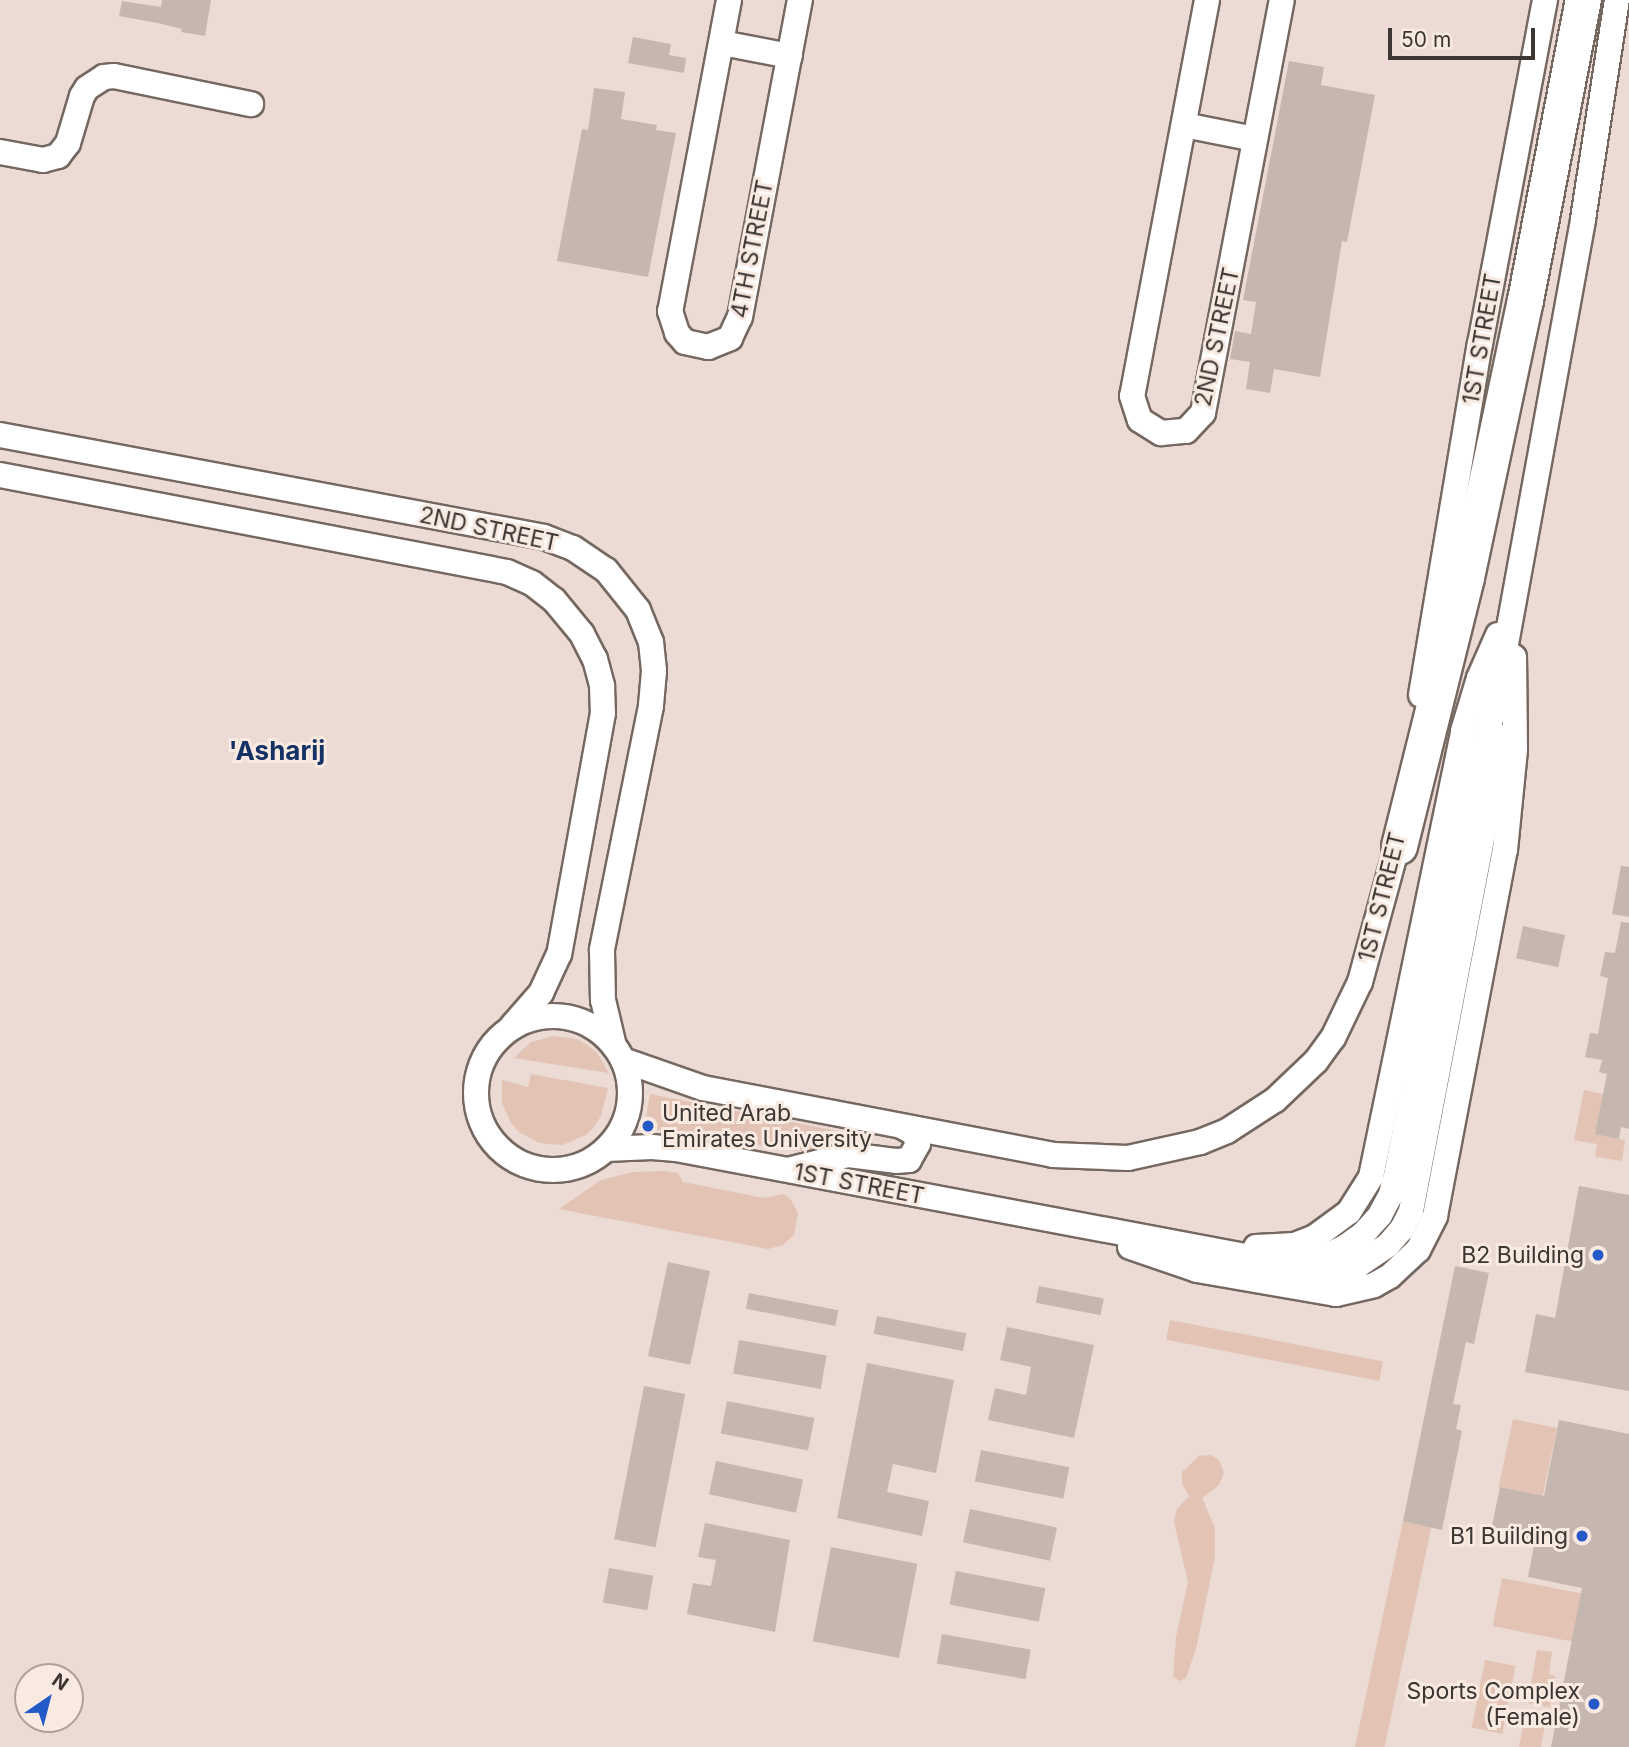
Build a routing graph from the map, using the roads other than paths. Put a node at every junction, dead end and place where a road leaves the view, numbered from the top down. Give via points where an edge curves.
1 (729, 0) edge
2 (800, 0) edge
3 (1208, 0) edge
4 (1282, 0) edge
5 (1545, 0) edge
6 (1583, 0) edge
7 (1617, 0) edge
8 (722, 43) junction
9 (790, 56) junction
10 (251, 104) dead end
11 (1184, 125) junction
12 (1255, 139) junction
13 (0, 152) edge
14 (0, 435) edge
15 (0, 475) edge
16 (1511, 611) junction
17 (1496, 699) junction
18 (1399, 846) junction
19 (512, 1026) junction
20 (619, 1053) junction
21 (903, 1127) junction
22 (606, 1149) junction
23 (788, 1170) junction
24 (1071, 1224) junction
25 (1120, 1243) junction

1 - 8 street, 4TH STREET
2 - 9 street, 4TH STREET
3 - 11 street, 2ND STREET
4 - 12 street, 2ND STREET
5 - 18 street, 1ST STREET via 1480,344
6 - 18 highway via 1466,577
7 - 16 street, 1ST STREET via 1583,219
8 - 9 street
8 - 9 street, 4TH STREET via 670,311 677,333 696,346 720,344 736,328
10 - 13 street via 104,77 82,96 68,143 58,156 43,160
11 - 12 street
11 - 12 street, 2ND STREET via 1132,396 1140,420 1161,433 1186,431 1203,413
14 - 20 street, 2ND STREET via 544,537 573,548 606,570 638,610 651,642 654,670 651,706 602,950 603,1000
15 - 19 street, 2ND STREET via 507,572 554,600 582,634 595,659 603,713 559,954 541,993
16 - 17 street, 1ST STREET
16 - 24 street via 1479,678 1463,730 1376,1157 1362,1195 1349,1212 1315,1237 1273,1248
16 - 25 street via 1515,749 1507,836 1435,1216 1423,1242 1390,1276 1336,1294 1197,1270
17 - 24 street, 1ST STREET via 1468,806 1397,1171 1380,1215 1345,1247 1304,1262 1282,1263
17 - 25 street, 1ST STREET via 1496,760 1488,809 1416,1190 1402,1230 1357,1266 1311,1278
18 - 21 street, 1ST STREET via 1360,982 1333,1038 1289,1088 1235,1126 1164,1152 1091,1159
19 - 20 street via 543,1016 567,1017 590,1025
19 - 22 street via 488,1050 475,1086 478,1114 491,1139 524,1164 551,1170 578,1166
20 - 21 street, 1ST STREET via 703,1088
20 - 22 street via 630,1086 627,1114
21 - 23 street via 914,1133 918,1144 909,1160 835,1156
22 - 23 street, 1ST STREET via 676,1149
23 - 24 street, 1ST STREET
24 - 25 street, 1ST STREET

